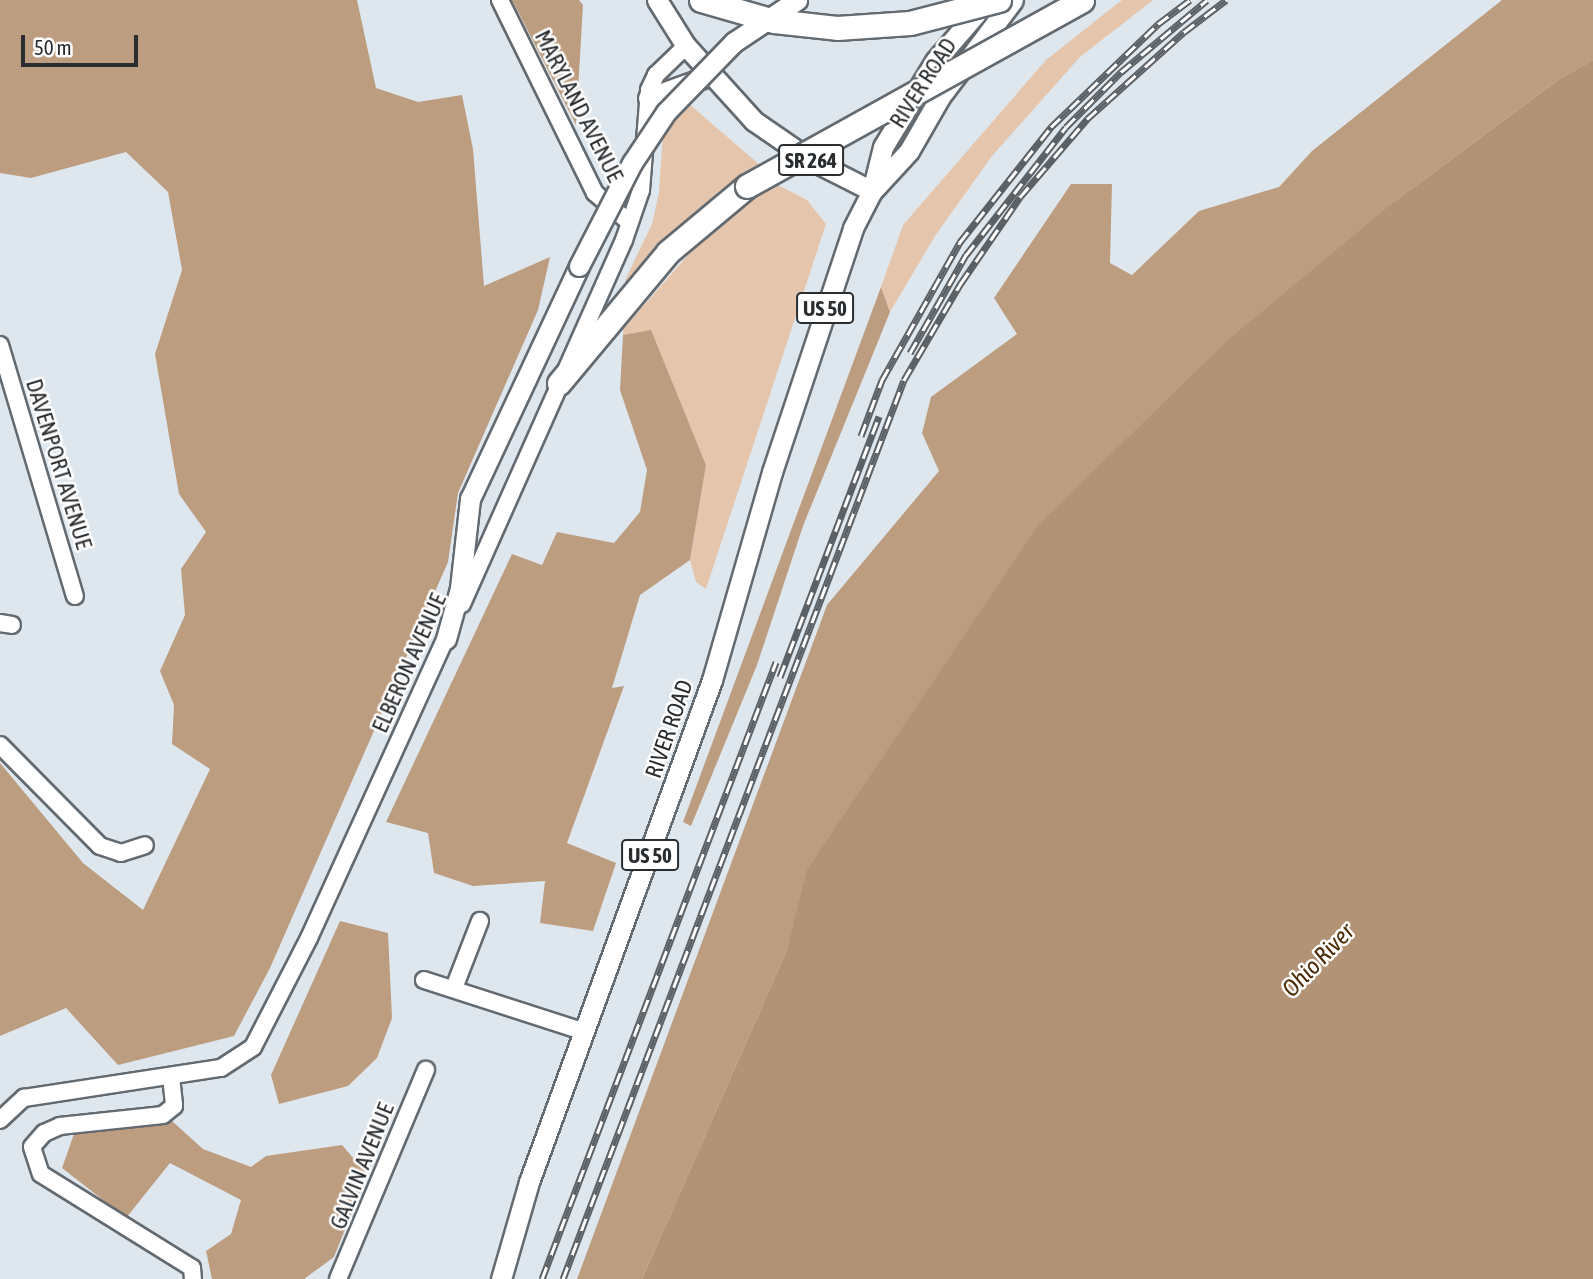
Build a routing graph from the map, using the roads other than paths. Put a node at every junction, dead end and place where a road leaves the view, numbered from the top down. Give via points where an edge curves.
1 (500, 0) edge
2 (657, 0) edge
3 (701, 0) edge
4 (797, 0) edge
5 (987, 0) edge
6 (999, 0) edge
7 (1013, 0) edge
8 (1082, 0) edge
9 (686, 46) junction
10 (711, 76) junction
11 (648, 98) junction
12 (872, 191) junction
13 (629, 222) junction
14 (0, 345) edge
15 (559, 383) junction
16 (75, 596) dead end
17 (446, 639) junction
18 (0, 745) edge
19 (145, 845) dead end
20 (480, 921) dead end
21 (424, 980) dead end
22 (454, 988) junction
23 (585, 1032) junction
24 (426, 1070) dead end
25 (171, 1076) junction
26 (2, 1112) edge
27 (192, 1274) edge
28 (338, 1279) edge
29 (502, 1279) edge

1 - 13 street, MARYLAND AVENUE via 595,193
2 - 9 main road, SR 264
3 - 6 highway, bridge via 774,21 837,28 910,23
4 - 17 main road, bridge via 734,41 666,113 632,163 470,499 460,588
5 - 12 main road, RIVER ROAD / US 50 via 935,61 904,109 883,147
7 - 12 main road, RIVER ROAD / US 50 via 940,97 909,150
8 - 15 highway, bridge via 747,186 668,252
9 - 10 main road, SR 264
9 - 11 street, ELBERON AVENUE via 656,75
10 - 11 main road
10 - 12 main road, SR 264 via 771,134
11 - 13 street, ELBERON AVENUE via 643,173
12 - 23 main road, RIVER ROAD / US 50 via 853,228 825,307 692,739
13 - 15 street, ELBERON AVENUE
14 - 16 street, DAVENPORT AVENUE
15 - 17 street, ELBERON AVENUE
17 - 25 street, ELBERON AVENUE via 262,1034 235,1062
18 - 19 street via 100,846 121,853
20 - 22 street
21 - 22 street
22 - 23 street
23 - 29 main road, RIVER ROAD / US 50 via 530,1182
24 - 28 street, GALVIN AVENUE
25 - 26 street, ELBERON AVENUE via 24,1098
25 - 27 street via 174,1107 163,1115 60,1126 44,1133 32,1147 41,1174

